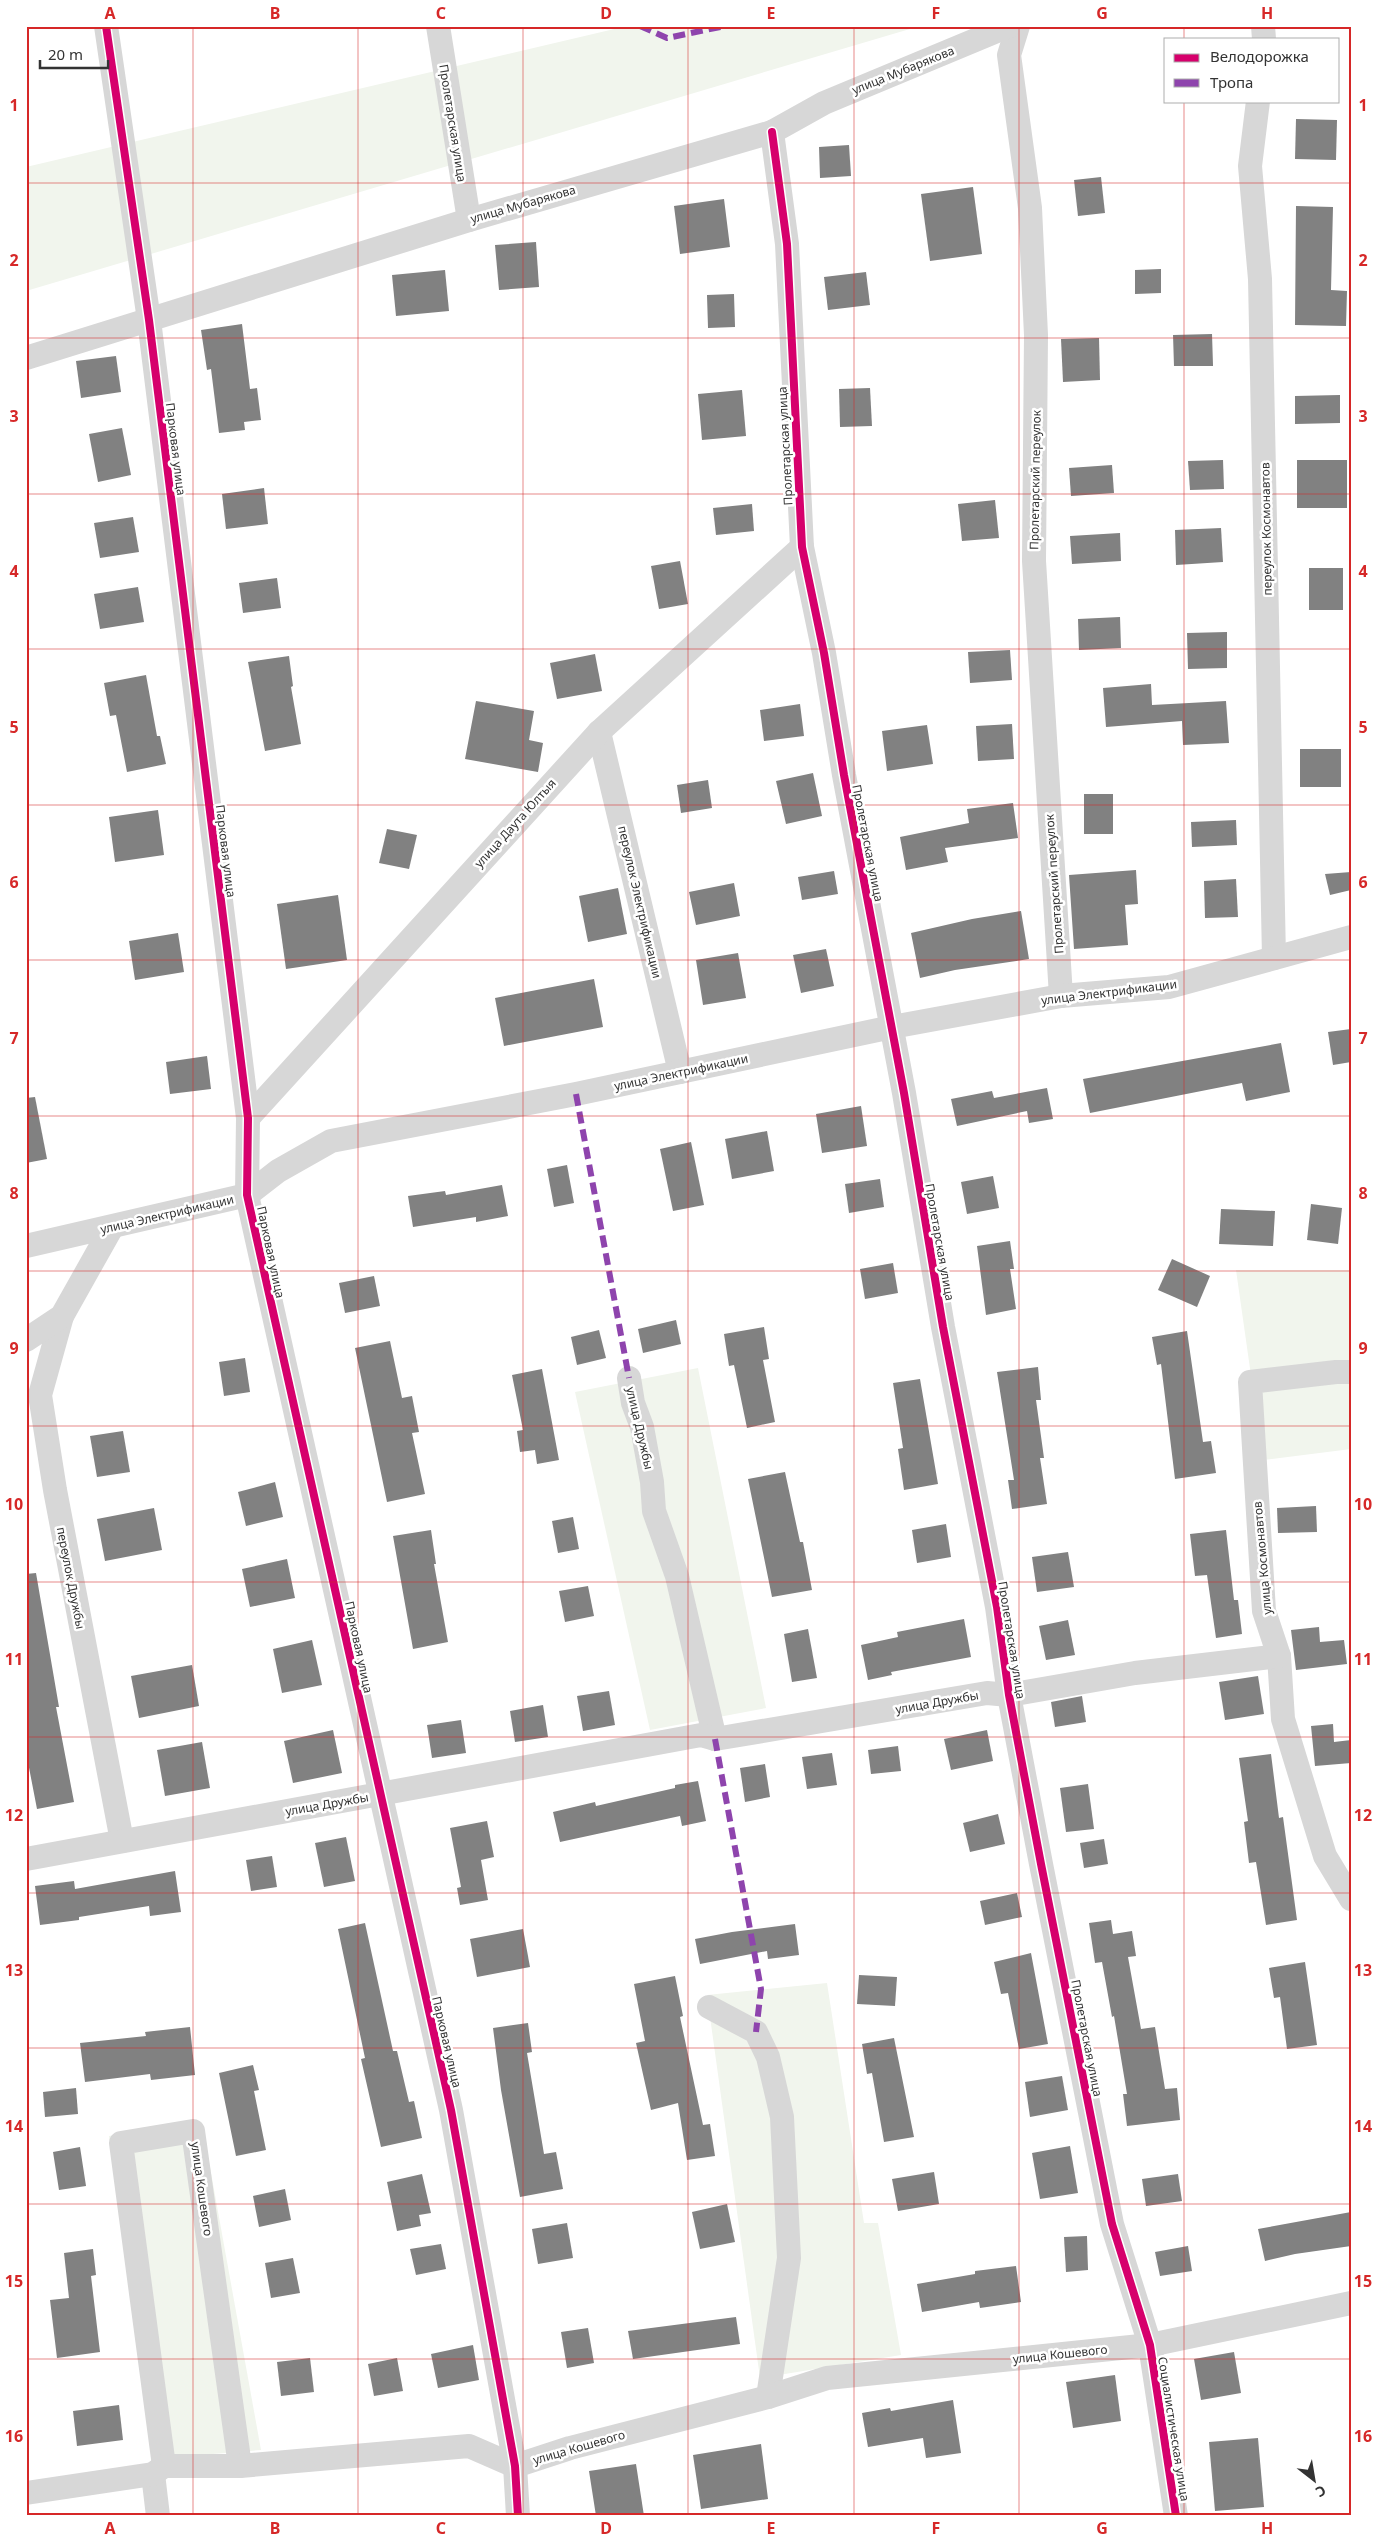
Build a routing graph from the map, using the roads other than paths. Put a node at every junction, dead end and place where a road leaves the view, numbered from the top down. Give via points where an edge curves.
1 (106, 26) edge
2 (438, 26) edge
3 (1009, 26) edge
4 (1018, 26) edge
5 (1258, 102) edge
6 (772, 132) junction
7 (469, 220) junction
8 (149, 320) junction
9 (26, 358) edge
10 (802, 547) junction
11 (599, 732) junction
12 (1351, 937) edge
13 (1274, 958) junction
14 (1061, 996) junction
15 (892, 1028) junction
16 (680, 1072) junction
17 (248, 1118) junction
18 (247, 1195) junction
19 (112, 1227) junction
20 (26, 1246) edge
21 (62, 1316) junction
22 (26, 1340) edge
23 (1351, 1372) edge
24 (629, 1378) dead end
25 (1279, 1656) junction
26 (1009, 1695) junction
27 (715, 1739) junction
28 (380, 1795) junction
29 (122, 1840) junction
30 (26, 1858) edge
31 (1351, 1899) edge
32 (709, 2007) dead end
33 (1351, 2303) edge
34 (1150, 2345) junction
35 (768, 2397) junction
36 (240, 2466) junction
37 (515, 2466) junction
38 (158, 2470) junction
39 (26, 2493) edge
40 (158, 2516) edge
41 (518, 2516) edge
42 (1176, 2516) edge

1 - 8 street, Парковая улица
2 - 7 street, Пролетарская улица
3 - 6 street, улица Мубарякова via 824,102
4 - 14 street, Пролетарский переулок via 1009,55 1030,208 1036,427 1034,561
5 - 13 street, переулок Космонавтов via 1250,166 1260,279
6 - 7 street, улица Мубарякова
6 - 10 street, Пролетарская улица via 787,244
7 - 8 street, улица Мубарякова
8 - 9 street, улица Мубарякова
8 - 17 street, Парковая улица
10 - 11 street, улица Даута Юлтыя
10 - 15 street, Пролетарская улица
11 - 16 street, переулок Электрификации
11 - 17 street, улица Даута Юлтыя
12 - 13 street, улица Электрификации
13 - 14 street, улица Электрификации via 1170,987
14 - 15 street, улица Электрификации
15 - 16 street, улица Электрификации
15 - 26 street, Пролетарская улица via 943,1327 997,1607
16 - 18 street, улица Электрификации via 331,1141 278,1170
17 - 18 street, Парковая улица
18 - 19 street, улица Электрификации
18 - 28 street, Парковая улица
19 - 20 street, улица Электрификации
19 - 21 street
21 - 22 street
21 - 29 street, переулок Дружбы via 40,1395 54,1490
23 - 25 street, улица Космонавтов via 1250,1382 1264,1611
24 - 27 street, улица Дружбы via 642,1428 654,1511 677,1576
25 - 26 street, улица Дружбы via 1135,1673
25 - 31 street, улица Космонавтов via 1283,1719 1326,1856
26 - 27 street, улица Дружбы via 987,1693
26 - 34 street, Пролетарская улица via 1112,2224
27 - 28 street, улица Дружбы via 701,1735
28 - 29 street, улица Дружбы
28 - 37 street, Парковая улица via 451,2110
29 - 30 street, улица Дружбы
32 - 35 street via 756,2032 768,2057 782,2118 789,2258
33 - 34 street, улица Кошевого
34 - 35 street, улица Кошевого via 827,2378
34 - 42 street, Социалистическая улица
35 - 37 street, улица Кошевого via 570,2448
36 - 37 street via 469,2446
36 - 38 street via 228,2464
36 - 38 street, улица Кошевого via 193,2131 120,2143
37 - 41 street, Парковая улица
38 - 39 street
38 - 40 street

